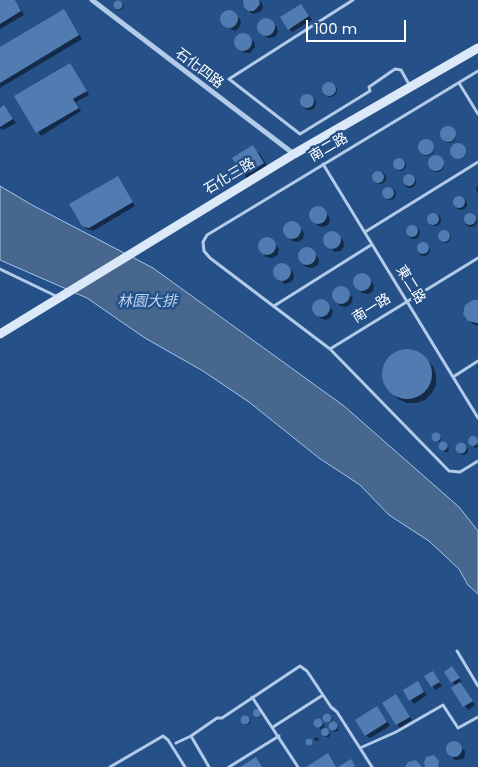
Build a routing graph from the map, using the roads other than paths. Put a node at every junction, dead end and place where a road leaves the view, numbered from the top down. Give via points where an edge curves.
1 (92, 0) edge
2 (353, 0) edge
3 (478, 48) edge
4 (478, 71) edge
5 (459, 83) junction
6 (410, 87) junction
7 (478, 114) edge
8 (294, 154) junction
9 (478, 162) edge
10 (324, 164) junction
11 (365, 232) junction
12 (372, 245) junction
13 (478, 258) edge
14 (0, 269) edge
15 (56, 299) junction
16 (407, 301) junction
17 (274, 306) junction
18 (0, 334) edge
19 (330, 349) junction
20 (478, 361) edge
21 (453, 377) junction
22 (478, 418) edge
23 (478, 461) edge
24 (457, 651) dead end
25 (478, 686) edge
26 (323, 695) junction
27 (252, 697) junction
28 (478, 717) edge
29 (273, 727) junction
30 (191, 736) junction
31 (279, 736) junction
32 (176, 743) dead end
33 (360, 748) junction
34 (110, 767) edge
35 (184, 767) edge
36 (209, 767) edge
37 (229, 767) edge
38 (298, 767) edge
39 (372, 767) edge

1 - 8 street, 石化四路
2 - 6 lane via 229,79 300,134 370,91 369,87 396,69 401,70
3 - 6 street, 石化三路
4 - 5 lane, 南二路
5 - 7 lane
5 - 10 lane, 南二路
6 - 8 street, 石化三路
8 - 15 street, 石化三路
9 - 11 lane
10 - 11 lane, 東二路
10 - 17 lane, 南二路 via 207,235 203,242 204,251 210,258
11 - 12 lane, 東二路
12 - 16 lane, 東二路
12 - 17 lane
13 - 16 lane, 南一路
14 - 15 lane
15 - 18 street, 石化三路
16 - 19 lane, 南一路
16 - 21 lane, 東二路
17 - 19 lane
19 - 23 lane via 449,471 460,472
20 - 21 lane
21 - 22 lane, 東二路
24 - 25 lane
26 - 27 lane via 300,666
26 - 29 lane
26 - 33 lane
27 - 29 lane
27 - 30 lane
28 - 33 lane via 458,728 443,705
29 - 31 lane
30 - 32 lane
30 - 36 lane
31 - 37 lane
31 - 38 lane
33 - 39 lane
34 - 35 lane via 164,736

